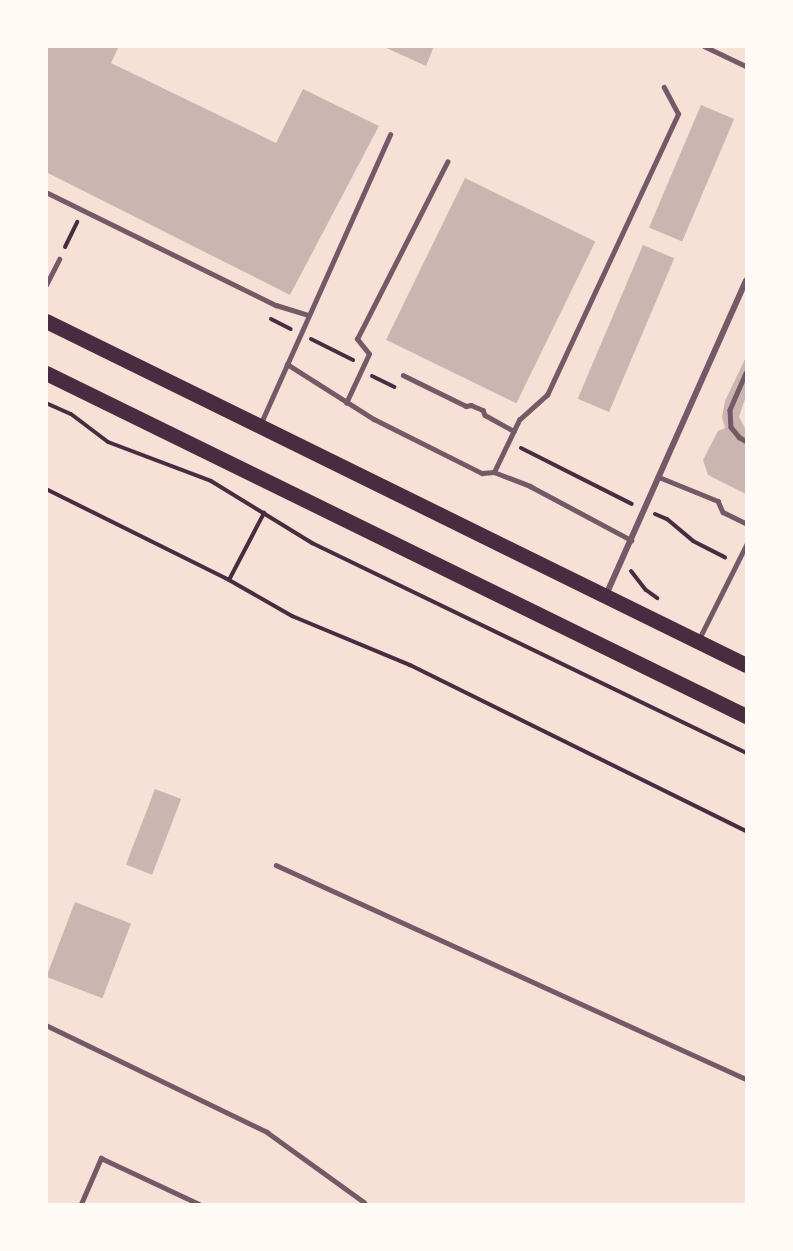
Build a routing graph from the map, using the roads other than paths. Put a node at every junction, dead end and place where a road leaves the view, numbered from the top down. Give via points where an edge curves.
1 (705, 46) edge
2 (747, 66) edge
3 (664, 88) dead end
4 (390, 135) dead end
5 (447, 162) dead end
6 (46, 192) edge
7 (59, 259) road end
8 (747, 281) edge
9 (46, 285) edge
10 (308, 315) junction
11 (46, 321) edge
12 (287, 364) junction
13 (46, 373) edge
14 (747, 373) edge
15 (403, 375) dead end
16 (346, 403) junction
17 (260, 426) junction
18 (514, 431) junction
19 (747, 441) edge
20 (494, 472) junction
21 (659, 477) junction
22 (747, 523) edge
23 (631, 540) junction
24 (747, 545) edge
25 (605, 597) junction
26 (698, 642) junction
27 (747, 665) edge
28 (747, 716) edge
29 (276, 865) dead end
30 (46, 1025) edge
31 (747, 1079) edge
32 (364, 1202) dead end
33 (81, 1204) edge
34 (199, 1204) edge

1 - 2 lane
3 - 18 lane via 678,114 547,395 519,420
4 - 10 lane
5 - 16 lane via 357,339 369,354
6 - 10 lane via 276,305
7 - 9 lane
8 - 21 street
10 - 12 lane
11 - 17 main road
12 - 16 lane
12 - 17 lane
13 - 28 main road
14 - 19 lane via 730,410 731,427
15 - 18 lane via 466,406 483,410 484,416
16 - 20 lane via 482,473
17 - 25 main road
18 - 20 lane
20 - 23 lane via 530,486
21 - 22 lane via 718,501 723,512
21 - 23 street
23 - 25 street
24 - 26 lane
25 - 26 main road
26 - 27 main road
29 - 31 lane
30 - 32 lane via 267,1132
33 - 34 lane via 101,1158

